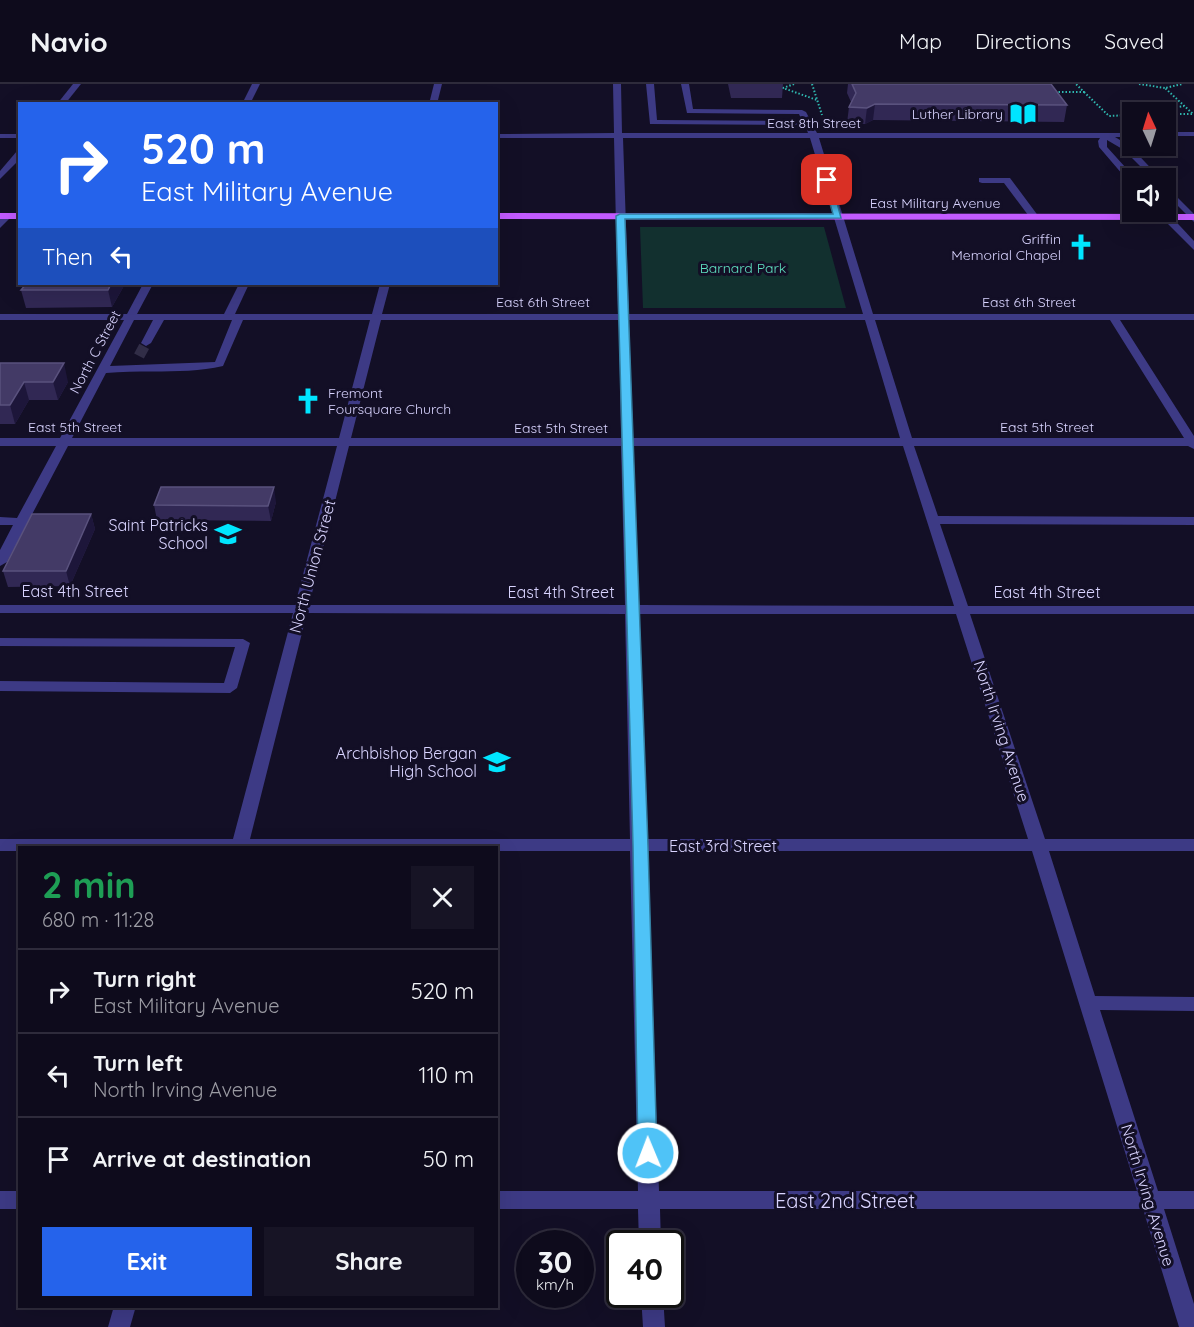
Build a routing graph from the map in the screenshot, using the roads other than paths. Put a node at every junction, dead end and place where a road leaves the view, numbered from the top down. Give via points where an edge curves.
1 (77, 84) edge
2 (256, 84) edge
3 (438, 84) edge
4 (617, 84) edge
5 (650, 84) edge
6 (685, 84) edge
7 (63, 102) edge
8 (247, 102) edge
9 (434, 102) edge
10 (807, 123) junction
11 (1176, 134) edge
12 (1194, 134) edge
13 (1122, 135) edge
14 (0, 136) edge
15 (18, 136) edge
16 (498, 136) edge
17 (619, 136) junction
18 (814, 136) junction
19 (1107, 136) junction
20 (18, 155) edge
21 (1146, 168) edge
22 (1122, 169) edge
23 (0, 177) edge
24 (982, 180) dead end
25 (1176, 199) edge
26 (1122, 215) edge
27 (1176, 215) edge
28 (4, 216) edge
29 (498, 216) edge
30 (620, 216) junction
31 (838, 216) junction
32 (1034, 217) junction
33 (1193, 217) edge
34 (1171, 222) edge
35 (0, 225) edge
36 (1194, 247) edge
37 (147, 285) edge
38 (244, 285) edge
39 (386, 285) edge
40 (0, 317) edge
41 (130, 317) junction
42 (160, 317) junction
43 (234, 317) junction
44 (377, 317) junction
45 (623, 317) junction
46 (1113, 317) junction
47 (1194, 317) edge
48 (871, 318) junction
49 (146, 343) tunnel mouth
50 (139, 356) tunnel mouth
51 (134, 367) junction
52 (102, 370) junction
53 (0, 441) edge
54 (65, 441) junction
55 (907, 441) junction
56 (344, 442) junction
57 (626, 443) junction
58 (1193, 443) edge
59 (934, 520) junction
60 (1194, 521) edge
61 (0, 522) edge
62 (22, 522) junction
63 (0, 562) edge
64 (0, 609) edge
65 (301, 609) junction
66 (633, 610) junction
67 (963, 610) junction
68 (1194, 610) edge
69 (0, 642) edge
70 (0, 686) edge
71 (0, 845) edge
72 (1194, 845) edge
73 (239, 846) edge
74 (641, 846) junction
75 (1039, 846) junction
76 (1088, 1004) junction
77 (1194, 1004) edge
78 (0, 1200) edge
79 (18, 1200) edge
80 (498, 1200) edge
81 (649, 1200) junction
82 (1150, 1200) junction
83 (1194, 1200) edge
84 (650, 1230) edge
85 (124, 1308) edge
86 (653, 1308) edge
87 (119, 1327) edge
88 (654, 1327) edge
89 (1190, 1327) edge

1 - 7 street
2 - 8 street
3 - 9 street
4 - 17 street
5 - 10 street via 653,122
6 - 10 street via 690,111 802,112
10 - 18 street, North Irving Avenue
11 - 12 street
13 - 19 street, East 8th Street
14 - 15 street
16 - 17 street, East 8th Street
17 - 18 street, East 8th Street
17 - 30 street
18 - 19 street, East 8th Street
18 - 31 street, North Irving Avenue
19 - 21 street via 1127,148
19 - 22 street via 1102,142 1104,149
20 - 23 street
24 - 32 street via 1006,180
25 - 33 street
26 - 32 main road, East Military Avenue
27 - 33 main road, East Military Avenue
28 - 35 street
29 - 30 main road, East Military Avenue
30 - 31 main road, East Military Avenue
30 - 45 street
31 - 32 main road, East Military Avenue
31 - 48 street, North Irving Avenue
34 - 36 street
37 - 41 street, North C Street
38 - 43 street
39 - 44 street, North Union Street
40 - 41 street, East 6th Street
41 - 42 street, East 6th Street
41 - 52 street, North C Street
42 - 43 street, East 6th Street
42 - 49 street
43 - 44 street, East 6th Street
43 - 51 street via 219,364
44 - 45 street, East 6th Street
44 - 56 street, North Union Street
45 - 48 street, East 6th Street
45 - 57 street
46 - 47 street, East 6th Street
46 - 48 street, East 6th Street
46 - 58 street
48 - 55 street, North Irving Avenue
50 - 51 street
51 - 52 street
52 - 54 street, North C Street
53 - 54 street, East 5th Street
54 - 56 street, East 5th Street
54 - 62 street, North C Street
55 - 57 street, East 5th Street
55 - 58 street, East 5th Street
55 - 59 street, North Irving Avenue
56 - 57 street, East 5th Street
56 - 65 street, North Union Street
57 - 66 street
59 - 60 street
59 - 67 street, North Irving Avenue
61 - 62 street
62 - 63 street, North C Street
64 - 65 street, East 4th Street
65 - 66 street, East 4th Street
65 - 73 street, North Union Street
66 - 67 street, East 4th Street
66 - 74 street
67 - 68 street, East 4th Street
67 - 75 street, North Irving Avenue
69 - 70 street via 243,643 230,688
71 - 73 street, East 3rd Street
72 - 75 street, East 3rd Street
73 - 74 street, East 3rd Street
74 - 75 street, East 3rd Street
74 - 81 street
75 - 76 street, North Irving Avenue
76 - 77 street
76 - 82 street, North Irving Avenue
78 - 79 street
80 - 81 street, East 2nd Street
81 - 82 street, East 2nd Street
81 - 84 street
82 - 83 street, East 2nd Street
82 - 89 street, North Irving Avenue
85 - 87 street
86 - 88 street

